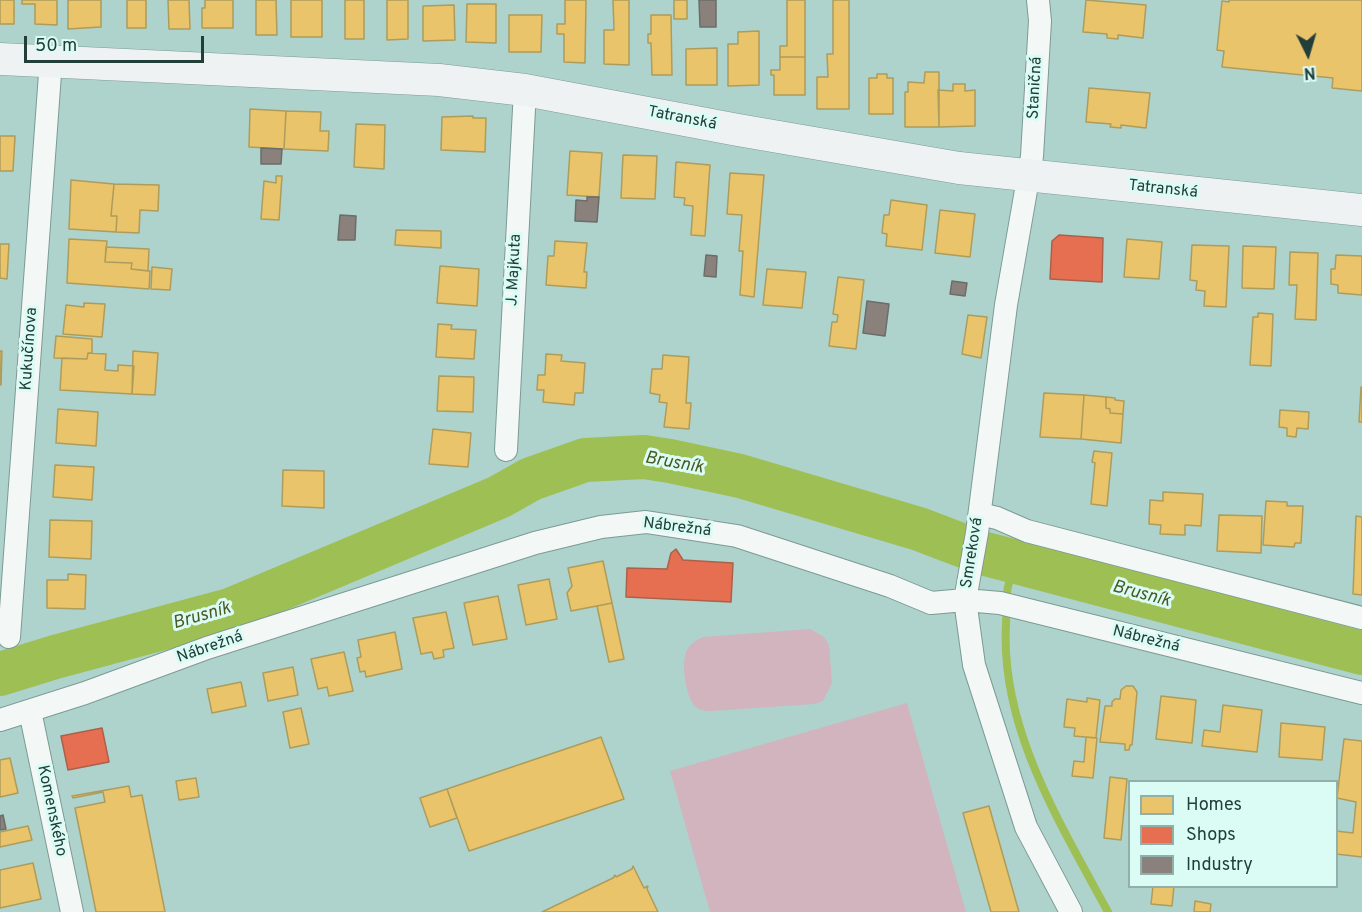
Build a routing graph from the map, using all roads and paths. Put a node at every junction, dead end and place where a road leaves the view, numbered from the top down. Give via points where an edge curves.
1 (1038, 0) edge
2 (0, 59) edge
3 (51, 60) junction
4 (525, 90) junction
5 (1027, 176) junction
6 (1362, 210) edge
7 (506, 450) dead end
8 (978, 524) junction
9 (965, 600) junction
10 (1362, 618) edge
11 (9, 637) dead end
12 (1362, 693) edge
13 (30, 711) junction
14 (0, 720) edge
15 (72, 912) edge
16 (1071, 912) edge

1 - 5 street, Staničná via 1032,156
2 - 3 main road, Tatranská
3 - 4 main road, Tatranská via 439,80
3 - 11 street, Kukučínova
4 - 5 main road, Tatranská via 959,168
4 - 7 street, J. Majkuta
5 - 6 main road, Tatranská
5 - 8 street, Smreková
8 - 9 street, Smreková
8 - 10 street via 997,518 1028,531
9 - 12 street, Nábrežná via 1009,605
9 - 13 street, Nábrežná via 931,603 737,536 646,522 601,527 535,543 207,648
9 - 16 street, Smreková via 974,665 1026,827
13 - 14 street, Nábrežná
13 - 15 street, Komenského

